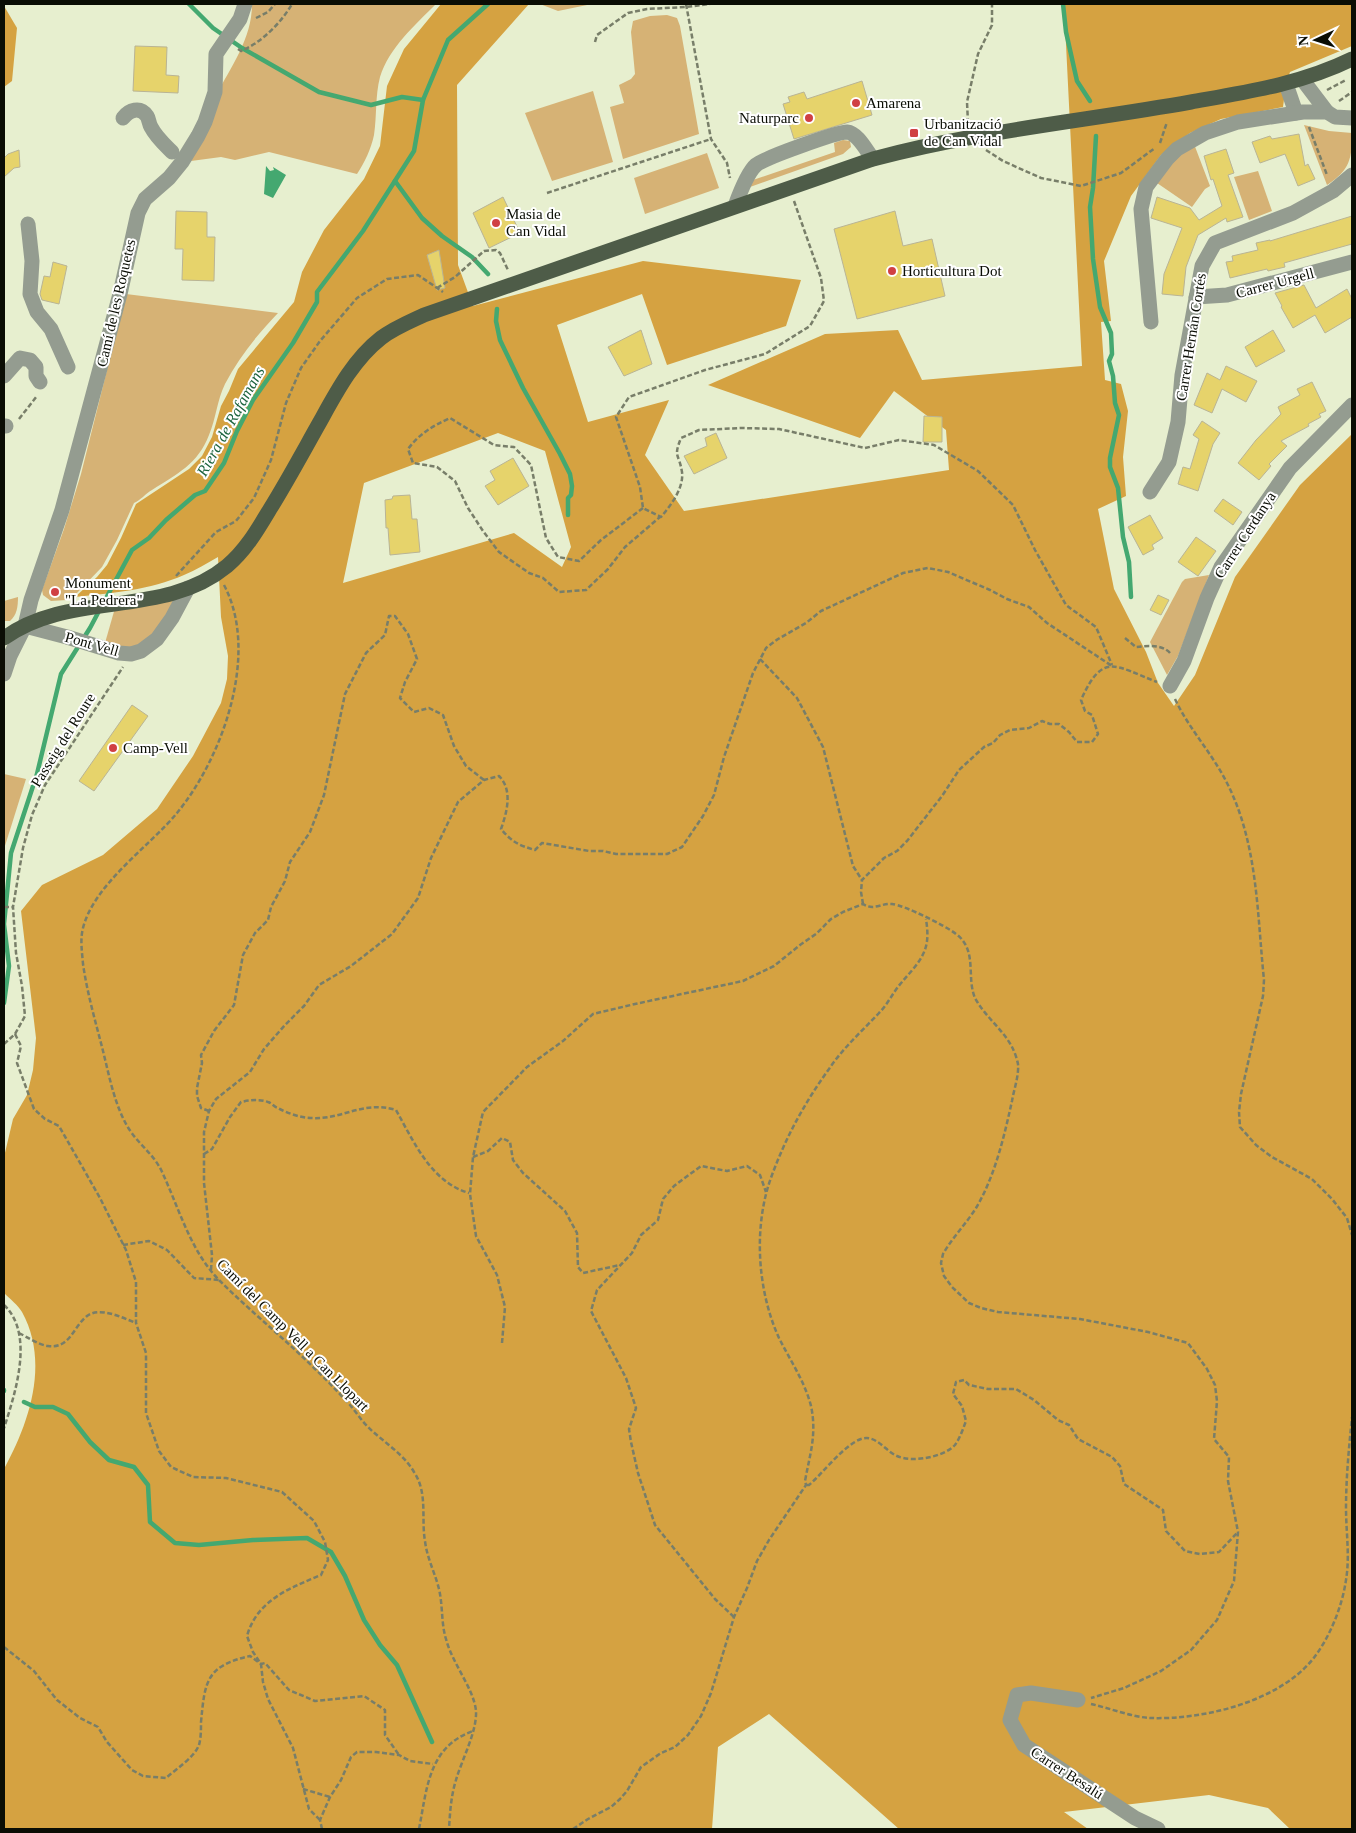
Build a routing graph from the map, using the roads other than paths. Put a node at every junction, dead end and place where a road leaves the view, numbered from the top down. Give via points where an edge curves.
1 (245, 4) edge
2 (1352, 59) edge
3 (1302, 80) junction
4 (1286, 84) junction
5 (1327, 112) junction
6 (1299, 113) junction
7 (123, 118) dead end
8 (1352, 118) edge
9 (172, 152) dead end
10 (873, 159) junction
11 (1352, 175) edge
12 (735, 206) junction
13 (28, 224) dead end
14 (1352, 262) edge
15 (1196, 297) junction
16 (1151, 322) dead end
17 (68, 367) dead end
18 (4, 376) edge
19 (39, 388) road end
20 (1352, 404) edge
21 (1150, 492) dead end
22 (188, 588) junction
23 (25, 626) junction
24 (4, 638) edge
25 (4, 674) edge
26 (1170, 686) road end
27 (1078, 1700) road end
28 (1158, 1829) edge

1 - 23 street, Camí de les Roquetes via 240,19 216,54 215,92 205,122 182,162 146,199 138,213 81,443
2 - 3 main road
3 - 4 main road
3 - 5 street
4 - 6 street
4 - 10 main road via 969,137
5 - 6 street
5 - 8 street via 1335,117
6 - 16 street via 1238,122 1205,133 1176,150 1146,187 1140,209
7 - 9 street via 135,109 141,111
10 - 12 main road
10 - 12 street via 855,136 847,132 826,138 755,166
11 - 15 street, Carrer Hernán Cortés via 1333,191 1293,212 1215,243 1202,266
12 - 22 main road via 417,318 380,339 357,362 331,401 261,524 238,556 218,573
13 - 17 street via 32,260 30,294
14 - 15 street, Carrer Urgell via 1227,295
15 - 21 street, Carrer Hernán Cortés via 1182,375 1178,422 1168,462
18 - 19 street via 20,358 30,360 36,367
20 - 26 street, Carrer Cerdanya via 1290,468 1221,567 1184,661
22 - 23 main road via 168,596 65,612
22 - 23 street, Pont Vell via 157,639 131,654
23 - 24 main road
23 - 25 street, Camí de les Roquetes
27 - 28 street, Carrer Besalú via 1031,1693 1017,1695 1010,1720 1024,1745 1135,1818

